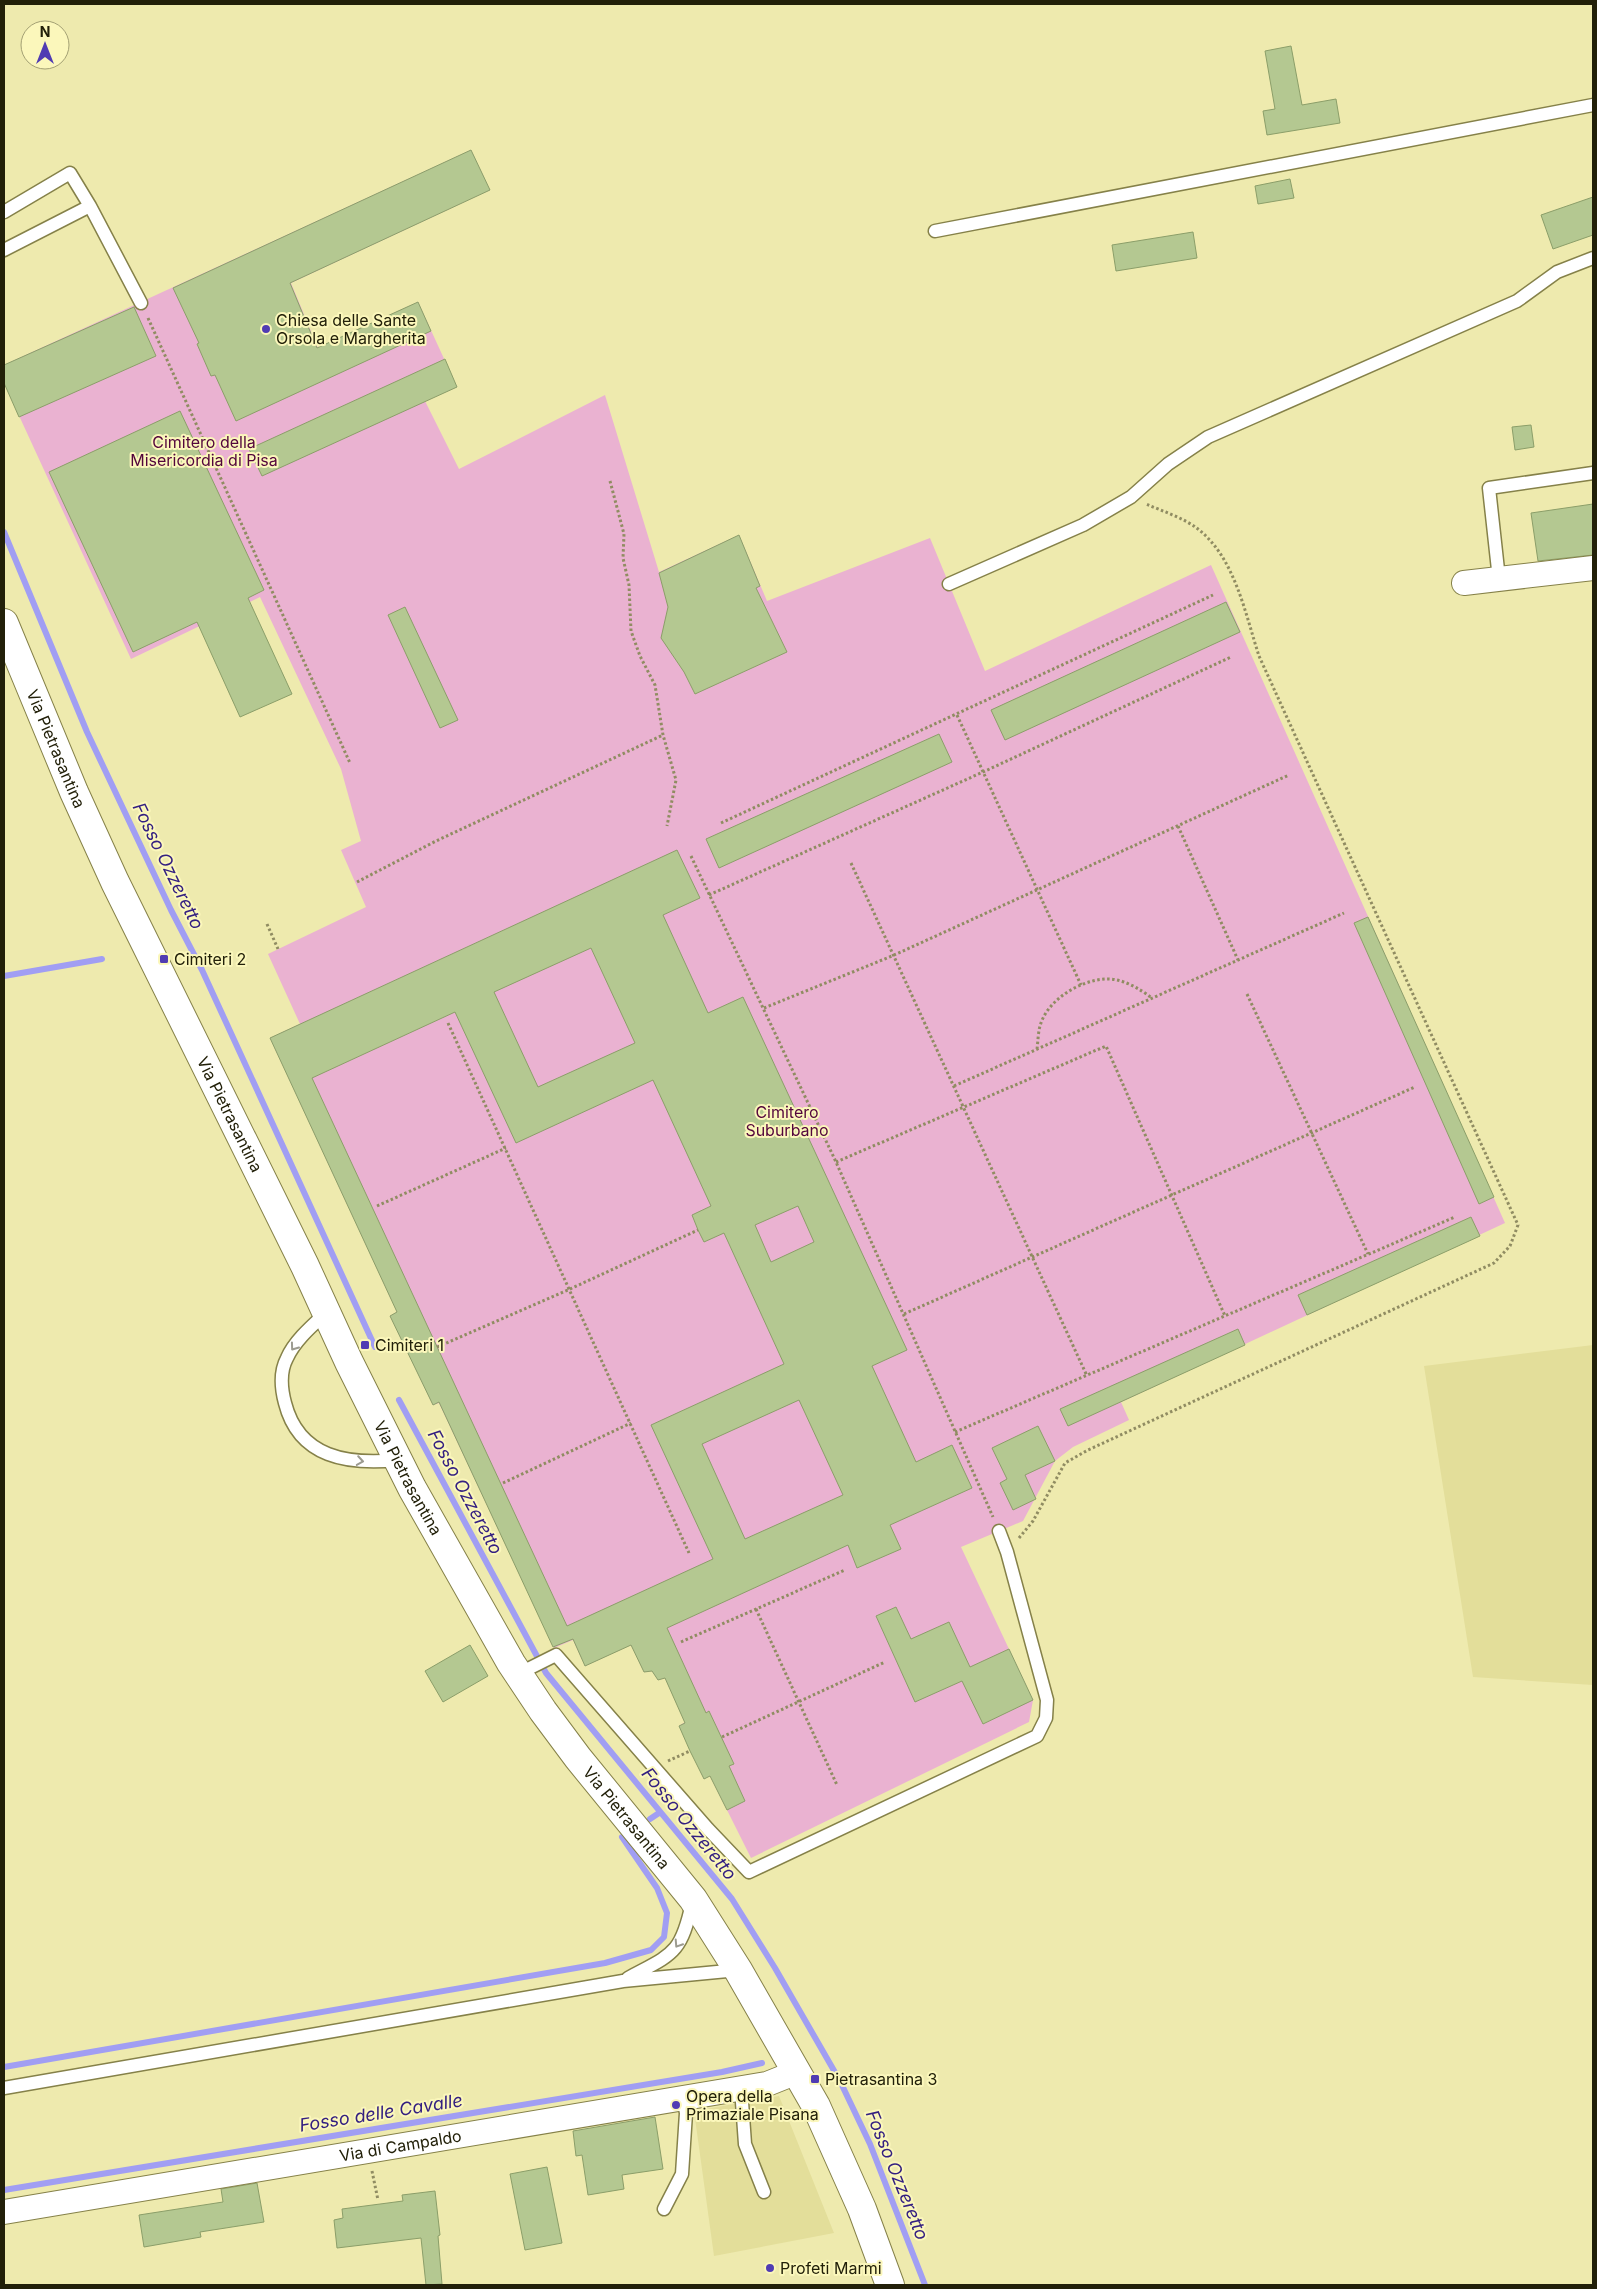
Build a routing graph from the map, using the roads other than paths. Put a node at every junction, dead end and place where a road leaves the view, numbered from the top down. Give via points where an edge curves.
1 (1593, 105) edge
2 (90, 206) junction
3 (4, 212) edge
4 (935, 231) dead end
5 (4, 250) edge
6 (1593, 258) edge
7 (141, 303) road end
8 (1593, 473) edge
9 (1593, 568) edge
10 (1499, 579) junction
11 (1464, 583) dead end
12 (949, 584) dead end
13 (4, 623) edge
14 (327, 1312) junction
15 (398, 1460) junction
16 (999, 1531) road end
17 (524, 1671) junction
18 (694, 1898) junction
19 (738, 1970) junction
20 (622, 1981) junction
21 (797, 2072) junction
22 (4, 2088) edge
23 (741, 2088) junction
24 (683, 2098) junction
25 (764, 2192) dead end
26 (664, 2209) dead end
27 (4, 2212) edge
28 (890, 2285) edge

1 - 4 lane
2 - 3 lane via 70,173
2 - 5 lane
2 - 7 lane
6 - 12 lane via 1557,272 1517,301 1208,437 1168,464 1131,497 1083,525
8 - 10 lane via 1489,488
9 - 10 street
10 - 11 street
13 - 14 street, Via Pietrasantina via 115,882
14 - 15 street, Via Pietrasantina
14 -> 15 lane via 294,1345 286,1358 281,1383 288,1414 303,1439 324,1454 366,1463
15 - 17 street, Via Pietrasantina via 429,1520
16 - 17 lane via 1047,1700 1046,1718 1037,1736 749,1872 556,1655
17 - 18 street, Via Pietrasantina via 578,1758
18 - 19 street, Via Pietrasantina
18 -> 20 lane via 686,1930 670,1956
19 - 20 lane
19 - 21 street, Via Pietrasantina
20 - 22 lane
21 - 23 street, Via di Campaldo via 767,2084
21 - 28 street, Via Pietrasantina via 816,2106 862,2209
23 - 24 street, Via di Campaldo
23 - 25 lane via 745,2144
24 - 26 lane via 686,2113 682,2174
24 - 27 street, Via di Campaldo

